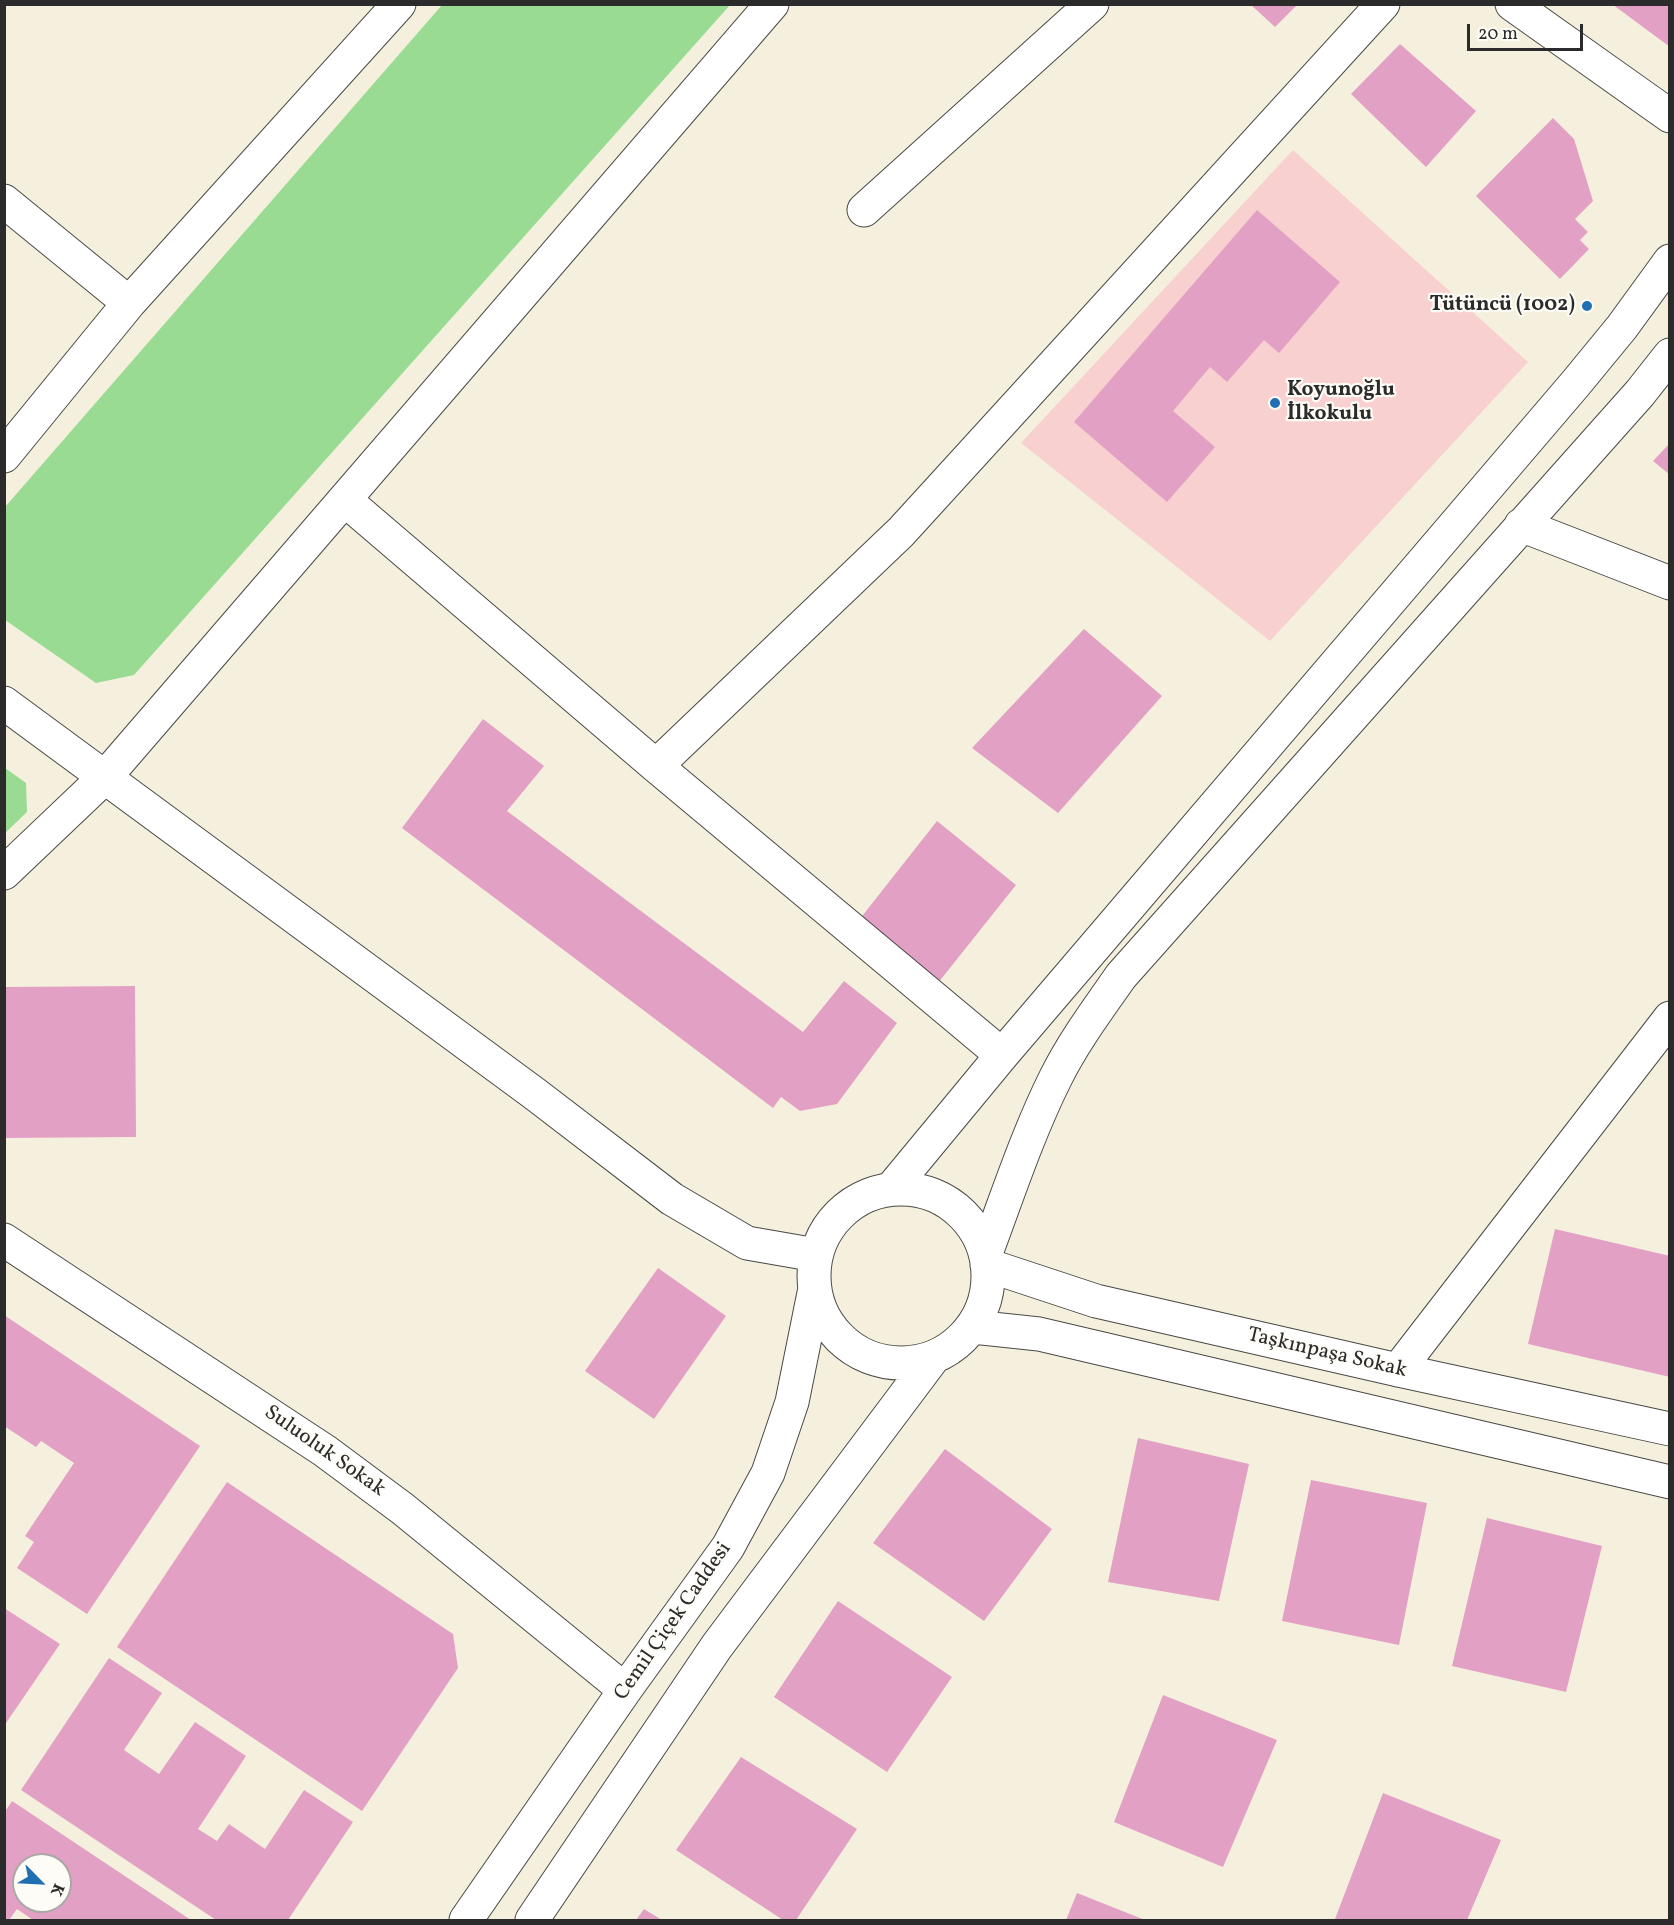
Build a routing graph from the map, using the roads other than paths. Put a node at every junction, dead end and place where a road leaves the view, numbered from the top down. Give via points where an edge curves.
1 (399, 4) edge
2 (772, 4) edge
3 (1092, 4) edge
4 (1383, 4) edge
5 (1512, 4) edge
6 (1670, 116) edge
7 (4, 201) edge
8 (864, 210) dead end
9 (1670, 261) edge
10 (129, 303) junction
11 (1670, 355) edge
12 (4, 456) edge
13 (345, 500) junction
14 (1521, 525) junction
15 (1670, 583) edge
16 (4, 703) edge
17 (656, 766) junction
18 (106, 776) junction
19 (4, 873) edge
20 (1670, 1018) edge
21 (1002, 1055) junction
22 (892, 1188) junction
23 (4, 1240) edge
24 (816, 1255) junction
25 (986, 1259) junction
26 (814, 1293) junction
27 (973, 1327) junction
28 (933, 1358) junction
29 (1398, 1370) junction
30 (1670, 1429) edge
31 (1670, 1482) edge
32 (625, 1690) junction
33 (466, 1920) edge
34 (532, 1920) edge

1 - 10 street
2 - 13 street
3 - 8 street
4 - 17 street via 901,532
5 - 6 street
7 - 10 street
9 - 21 street via 1568,392
10 - 12 street
11 - 14 street
13 - 17 street
13 - 18 street
14 - 15 street
14 - 25 street via 1121,976 1083,1029 1056,1077
16 - 18 street
17 - 21 street
18 - 19 street
18 - 24 street via 672,1199 747,1243
20 - 29 street
21 - 22 street
22 - 24 street via 866,1195 844,1209 826,1230
22 - 25 street via 917,1189 940,1197 960,1211 976,1230
23 - 32 street, Suluoluk Sokak via 325,1451 403,1509
24 - 26 street
25 - 27 street via 989,1278 984,1303
25 - 29 street, Taşkınpaşa Sokak via 1096,1301
26 - 28 street via 823,1317 838,1338 858,1353 882,1362 908,1364
26 - 32 street, Cemil Çiçek Caddesi via 792,1402 768,1473 728,1547
27 - 28 street via 955,1345
27 - 31 street via 1039,1334
28 - 34 street via 717,1646
29 - 30 street, Taşkınpaşa Sokak
32 - 33 street, Cemil Çiçek Caddesi

